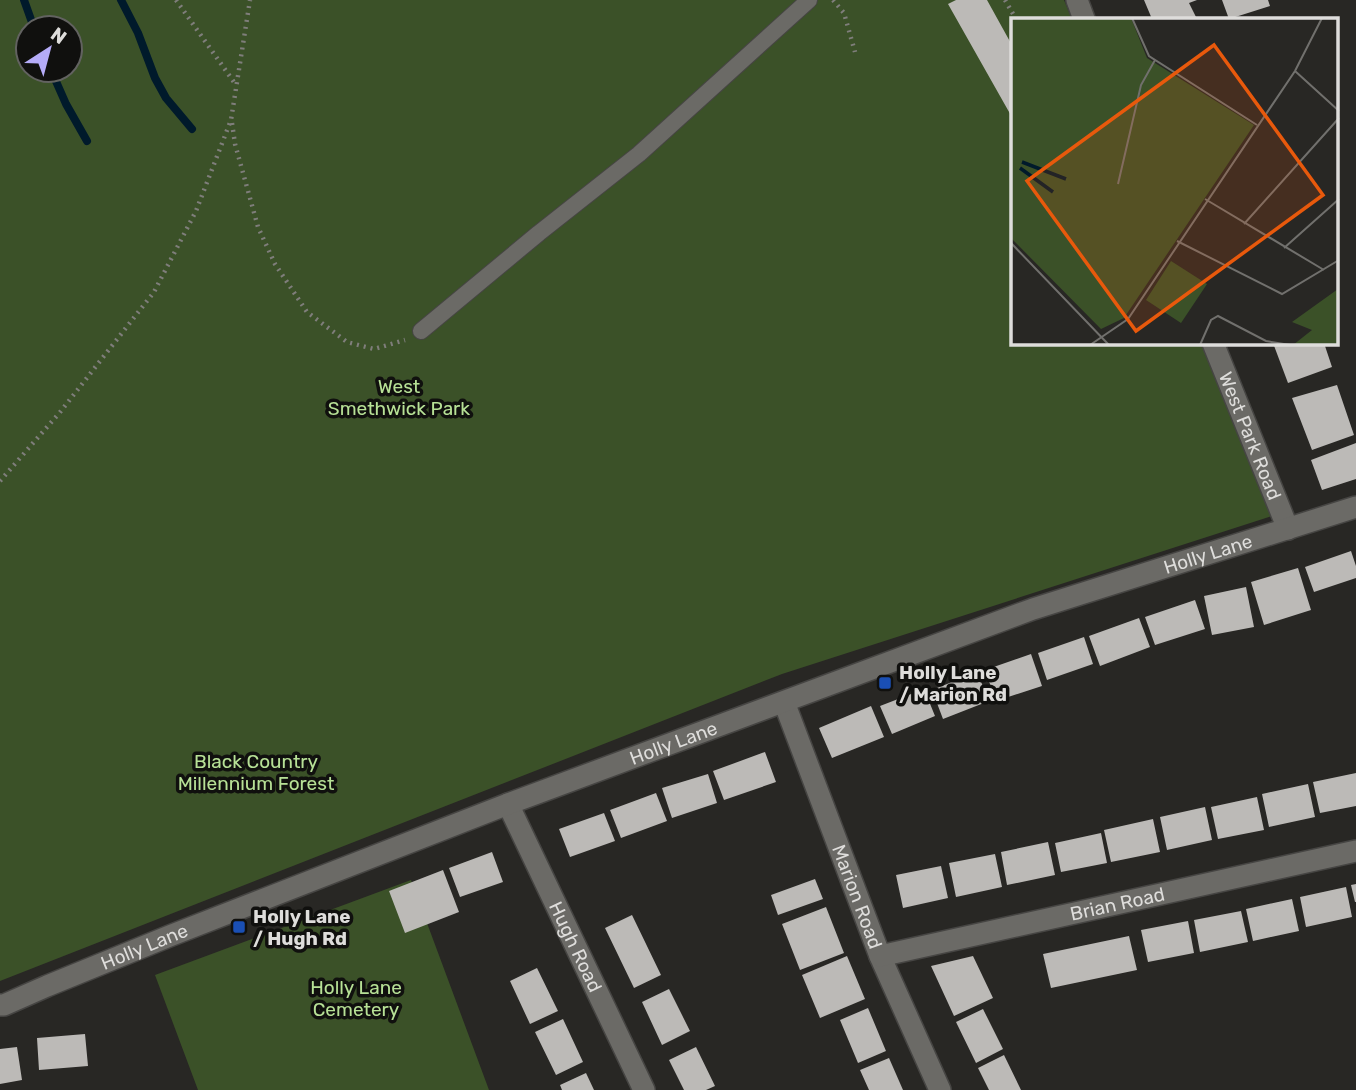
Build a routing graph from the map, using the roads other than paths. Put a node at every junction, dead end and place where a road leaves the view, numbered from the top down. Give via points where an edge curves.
1 (809, 0) edge
2 (1077, 0) edge
3 (1084, 18) edge
4 (421, 331) road end
5 (1214, 345) edge
6 (1356, 507) edge
7 (1288, 529) junction
8 (784, 702) junction
9 (508, 804) junction
10 (1356, 851) edge
11 (880, 956) junction
12 (0, 1005) edge
13 (644, 1090) edge
14 (940, 1090) edge

1 - 4 lane via 639,153
2 - 3 street
5 - 7 street, West Park Road
6 - 7 street, Holly Lane
7 - 8 street, Holly Lane via 1033,610
8 - 9 street, Holly Lane
8 - 11 street, Marion Road
9 - 12 street, Holly Lane
9 - 13 street, Hugh Road
10 - 11 street, Brian Road
11 - 14 street, Marion Road

